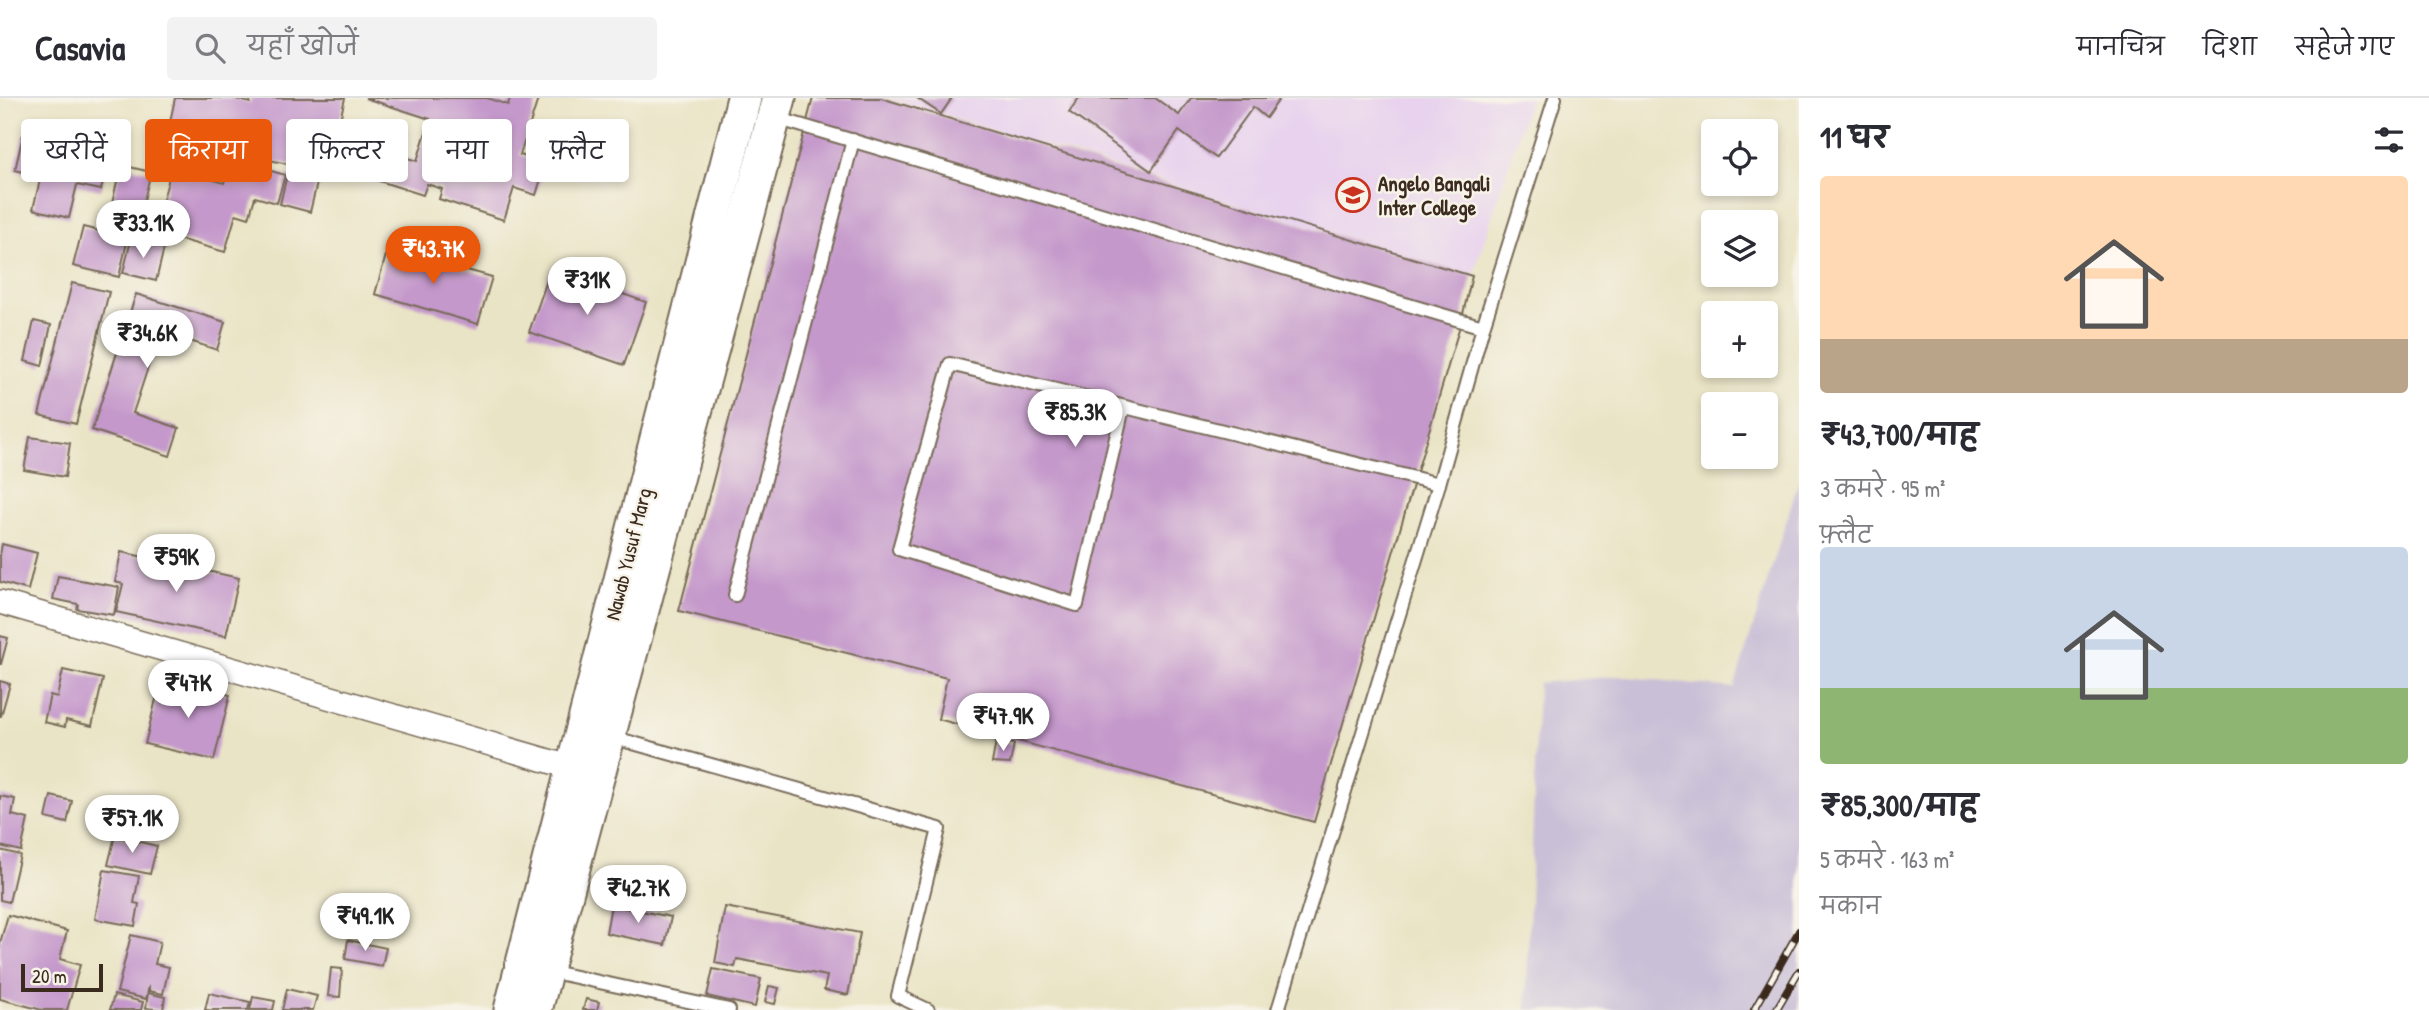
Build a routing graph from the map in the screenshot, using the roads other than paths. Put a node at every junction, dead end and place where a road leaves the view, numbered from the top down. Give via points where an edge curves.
1 (744, 98) edge
2 (1555, 98) edge
3 (776, 108) edge
4 (853, 140) junction
5 (1483, 327) junction
6 (1123, 408) junction
7 (1439, 484) junction
8 (735, 595) dead end
9 (0, 602) edge
10 (608, 736) junction
11 (573, 768) junction
12 (545, 970) junction
13 (511, 1010) edge
14 (535, 1010) edge
15 (729, 1010) edge
16 (928, 1010) edge
17 (1278, 1010) edge

1 - 11 main road, Nawab Yusuf Marg
2 - 5 lane
3 - 4 lane
3 - 10 main road
4 - 5 lane
4 - 8 lane
5 - 7 lane
6 - 6 lane via 950,364 899,550 1077,605
6 - 7 lane
7 - 17 lane
9 - 11 street
10 - 12 main road
10 - 16 lane via 939,829 898,996
11 - 13 main road, Nawab Yusuf Marg
12 - 14 main road
12 - 15 lane

